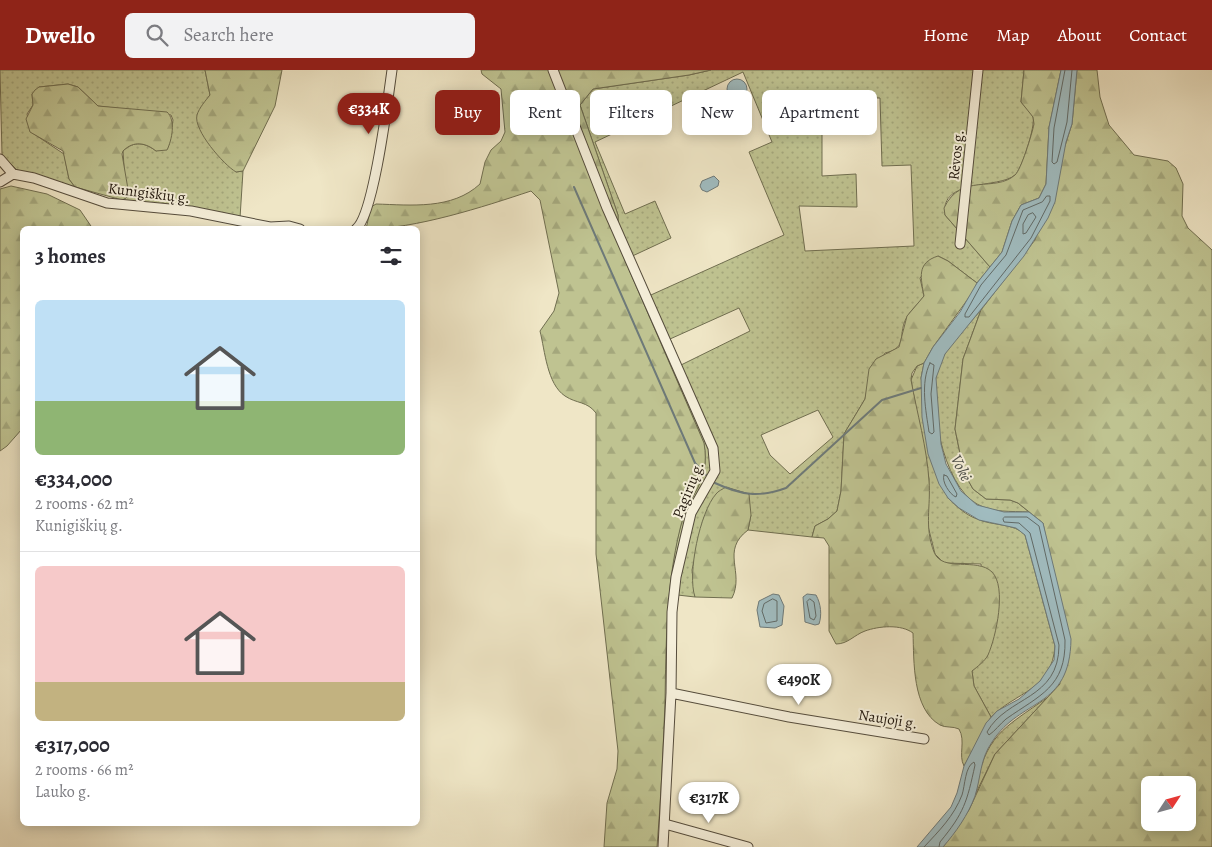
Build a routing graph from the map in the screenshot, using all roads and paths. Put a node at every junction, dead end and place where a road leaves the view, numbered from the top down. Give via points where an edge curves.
1 (392, 70) edge
2 (553, 70) edge
3 (978, 70) edge
4 (0, 159) edge
5 (13, 174) junction
6 (0, 182) edge
7 (265, 226) edge
8 (360, 226) edge
9 (960, 244) dead end
10 (671, 693) junction
11 (924, 738) dead end
12 (665, 824) junction
13 (663, 847) edge
14 (748, 847) edge

1 - 8 street via 369,203
2 - 10 street, Pagirių g. via 608,208 713,448 714,471 691,513 676,576
3 - 9 street, Rėvos g.
4 - 5 street
5 - 6 street
5 - 7 street, Kunigiškių g. via 107,203 191,211
10 - 11 street, Naujoji g. via 789,717
10 - 12 street, Pagirių g.
12 - 13 street, Pagirių g.
12 - 14 street

